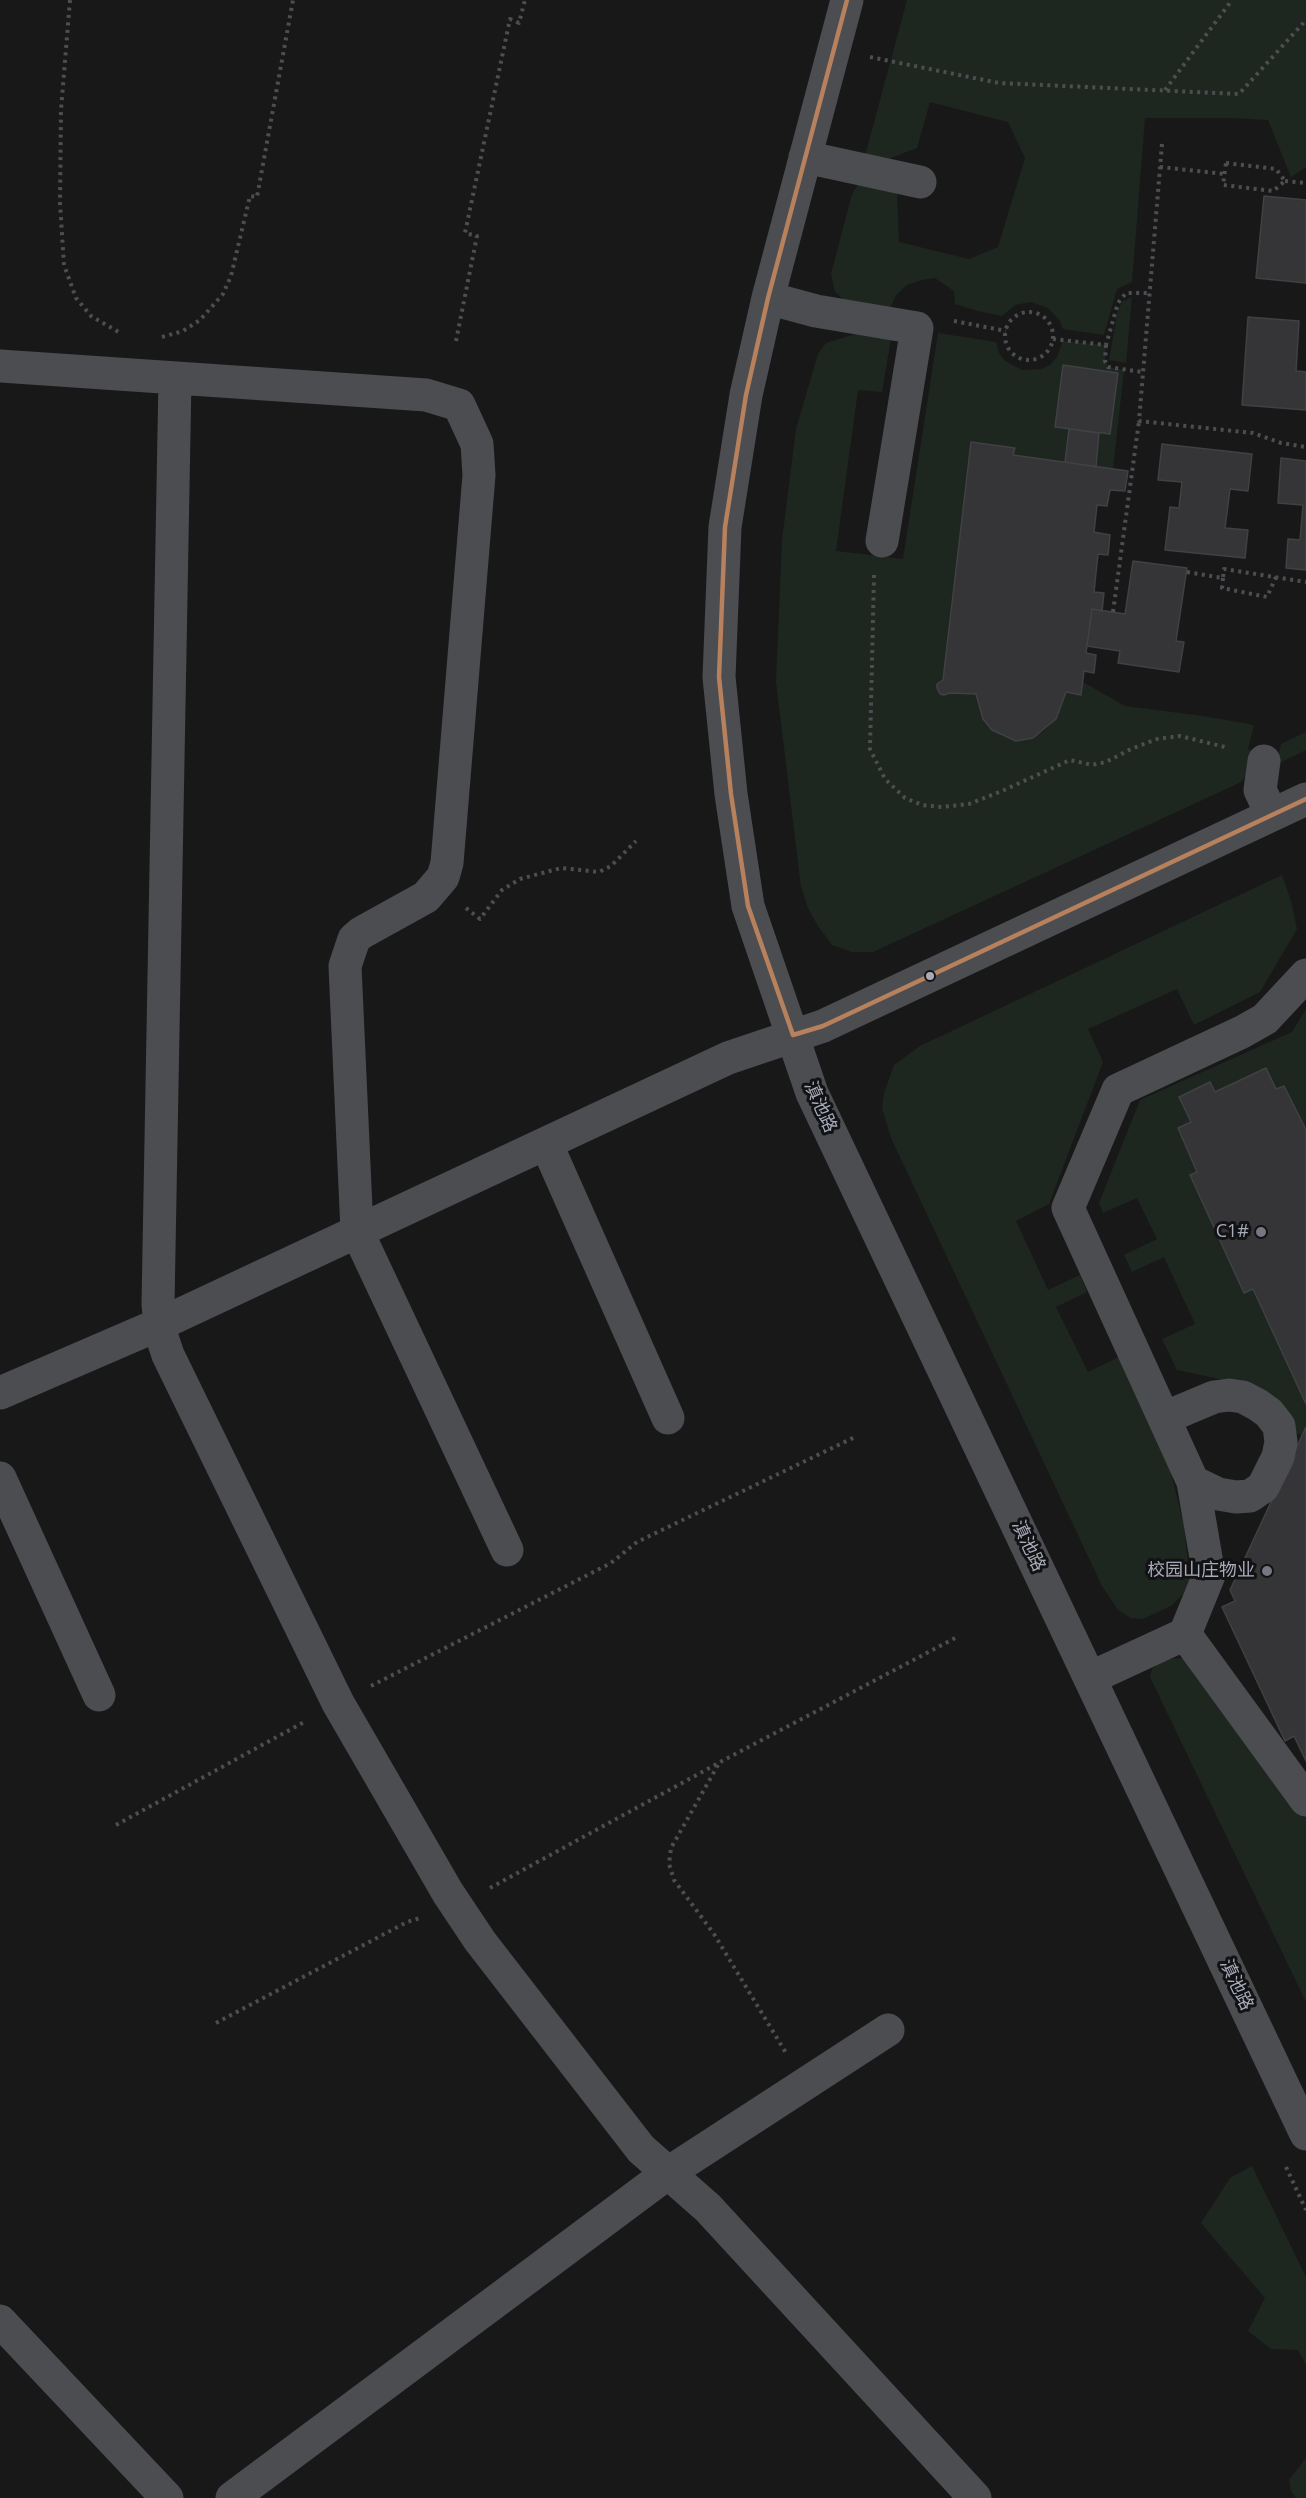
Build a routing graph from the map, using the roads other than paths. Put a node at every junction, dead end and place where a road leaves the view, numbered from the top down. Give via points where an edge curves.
1 (847, 0) edge
2 (805, 157) junction
3 (920, 182) dead end
4 (768, 298) junction
5 (0, 366) edge
6 (175, 378) junction
7 (882, 541) road end
8 (1264, 761) dead end
9 (1306, 799) edge
10 (1272, 815) junction
11 (1306, 975) edge
12 (793, 1035) junction
13 (546, 1143) junction
14 (357, 1232) junction
15 (160, 1324) junction
16 (0, 1393) edge
17 (668, 1418) dead end
18 (1164, 1418) junction
19 (0, 1478) edge
20 (1193, 1482) junction
21 (507, 1550) dead end
22 (1185, 1634) junction
23 (1090, 1678) junction
24 (99, 1695) dead end
25 (1306, 1800) edge
26 (888, 2030) dead end
27 (1306, 2134) edge
28 (668, 2173) junction
29 (0, 2321) edge
30 (167, 2498) edge
31 (231, 2498) edge
32 (975, 2498) edge

1 - 2 street, 滇池路
2 - 3 street
2 - 4 street, 滇池路
4 - 7 street via 816,311 917,328
4 - 12 street, 滇池路 via 746,395 725,527 719,677 730,794 748,906
5 - 6 street
6 - 14 street via 426,395 459,405 477,444 479,475 447,863 443,877 426,897 354,939 345,966
6 - 15 street
8 - 10 street via 1260,790
9 - 10 street
10 - 12 street via 839,1018
11 - 18 street via 1265,1019 1118,1090 1068,1208
12 - 13 street via 728,1058
12 - 23 street, 滇池路 via 812,1093
13 - 14 street
13 - 17 street
14 - 15 street
14 - 21 street
15 - 16 street
15 - 28 street via 168,1355 338,1703 458,1906 538,2018 641,2149
18 - 20 street
18 - 20 street via 1214,1396 1229,1395 1258,1405 1279,1426 1278,1457 1263,1487 1250,1496 1218,1494
19 - 24 street
20 - 22 street via 1209,1575
22 - 23 street
22 - 25 street
23 - 27 street, 滇池路
26 - 28 street
28 - 31 street
28 - 32 street via 708,2208
29 - 30 street

